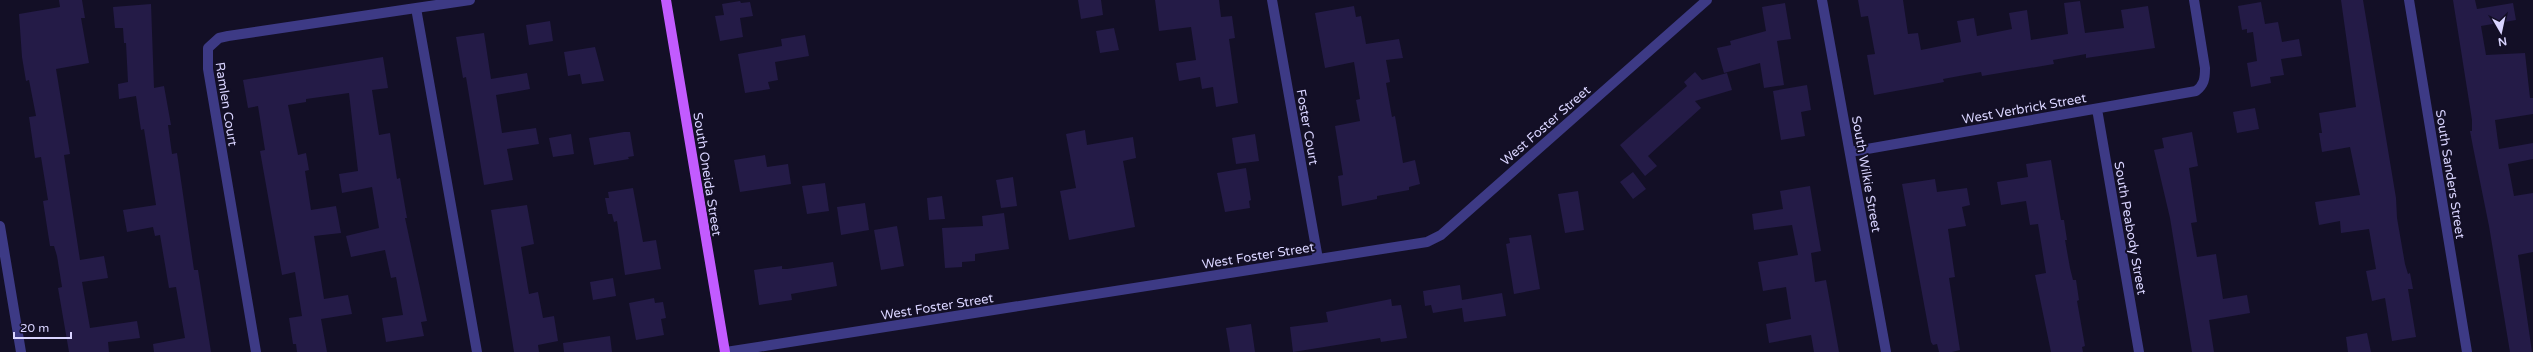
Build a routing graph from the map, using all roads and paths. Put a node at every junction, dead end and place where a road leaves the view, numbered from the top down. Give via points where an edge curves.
1 (470, 0) edge
2 (666, 0) edge
3 (1272, 0) edge
4 (1707, 0) edge
5 (1822, 0) edge
6 (2194, 0) edge
7 (2409, 0) edge
8 (416, 8) junction
9 (2097, 109) junction
10 (1850, 152) junction
11 (0, 226) edge
12 (1318, 259) junction
13 (21, 352) edge
14 (256, 352) edge
15 (477, 352) edge
16 (726, 352) edge
17 (1886, 352) edge
18 (2139, 352) edge
19 (2467, 352) edge

1 - 8 street, Ramlen Court
2 - 16 main road, South Oneida Street
3 - 12 street, Foster Court
4 - 12 street, West Foster Street via 1441,235 1414,245
5 - 10 street, South Wilkie Street
6 - 9 street, West Verbrick Street via 2205,68 2202,86 2186,93
7 - 19 street, South Sanders Street
8 - 14 street, Ramlen Court via 228,36 219,38 208,48 208,69
8 - 15 street
9 - 10 street, West Verbrick Street
9 - 18 street, South Peabody Street
10 - 17 street, South Wilkie Street
11 - 13 street
12 - 16 street, West Foster Street

